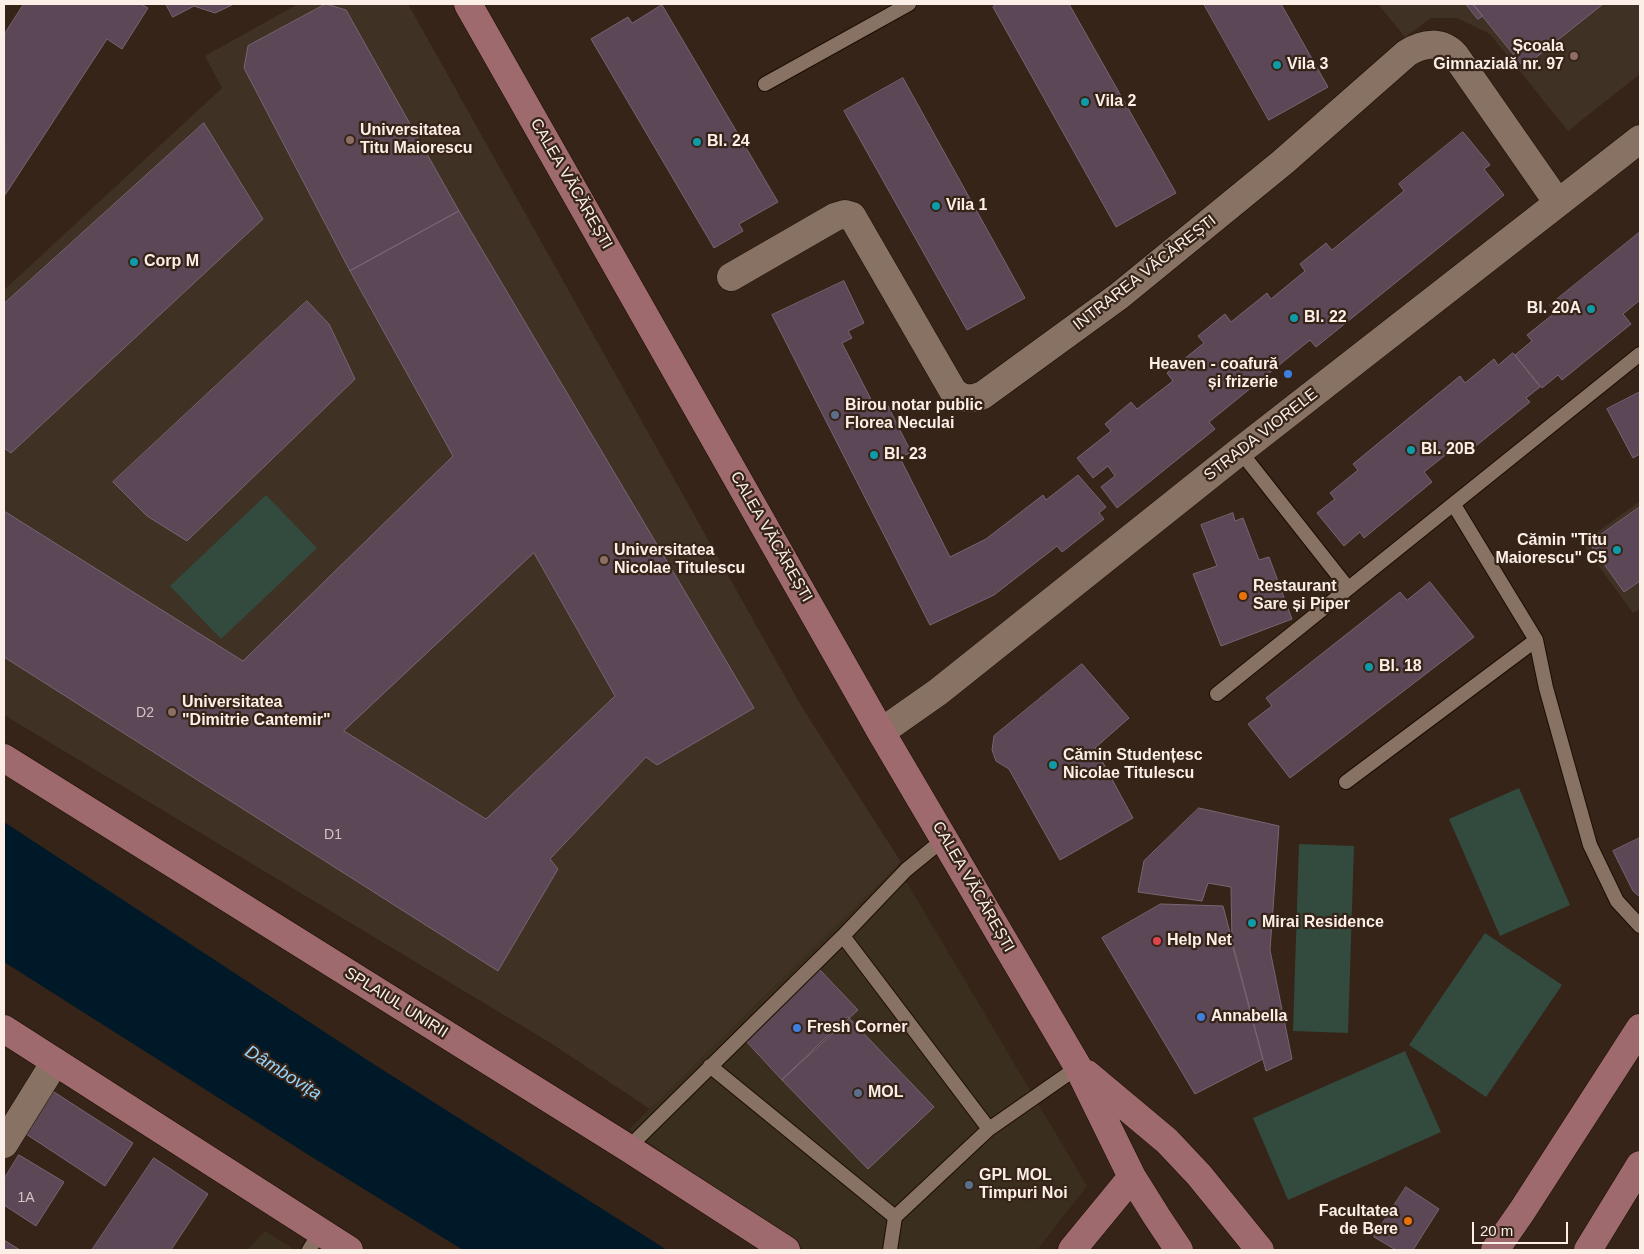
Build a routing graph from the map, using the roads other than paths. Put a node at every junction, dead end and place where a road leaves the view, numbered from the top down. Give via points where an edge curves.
1 (468, 4) edge
2 (909, 4) edge
3 (765, 84) dead end
4 (1640, 139) edge
5 (1558, 203) junction
6 (731, 277) dead end
7 (1640, 354) edge
8 (1240, 451) junction
9 (1454, 504) junction
10 (1348, 588) junction
11 (1536, 640) junction
12 (1217, 694) dead end
13 (881, 732) junction
14 (4, 758) edge
15 (1346, 782) dead end
16 (944, 838) junction
17 (1640, 926) edge
18 (843, 936) junction
19 (1640, 1028) edge
20 (4, 1029) edge
21 (55, 1062) junction
22 (710, 1066) junction
23 (1078, 1066) junction
24 (988, 1129) junction
25 (4, 1144) edge
26 (628, 1148) junction
27 (1640, 1165) edge
28 (1132, 1177) junction
29 (895, 1217) junction
30 (314, 1241) edge
31 (349, 1250) edge
32 (786, 1250) edge
33 (890, 1250) edge
34 (1072, 1250) edge
35 (1179, 1250) edge
36 (1260, 1250) edge
37 (1495, 1250) edge
38 (1588, 1250) edge

1 - 13 main road, CALEA VĂCĂREȘTI
2 - 3 lane
4 - 5 street, STRADA VIORELE
5 - 6 street, INTRAREA VĂCĂREȘTI via 1454,55 1445,46 1432,44 1408,53 1283,162 1118,296 976,398 960,397 953,391 852,216 835,217
5 - 8 street, STRADA VIORELE
7 - 9 lane
8 - 10 lane
8 - 13 street, STRADA VIORELE via 938,692
9 - 10 lane
9 - 11 lane
10 - 12 lane
11 - 15 lane
11 - 17 lane via 1546,688 1590,844 1617,901
13 - 16 main road, CALEA VĂCĂREȘTI
14 - 26 main road, SPLAIUL UNIRII
16 - 18 lane via 906,870
16 - 23 main road, CALEA VĂCĂREȘTI
18 - 22 lane
18 - 24 lane
19 - 37 main road
20 - 21 main road
21 - 25 street
21 - 30 main road
22 - 26 lane
22 - 29 lane
23 - 24 lane
23 - 28 main road, CALEA VĂCĂREȘTI
23 - 36 main road, CALEA VĂCĂREȘTI via 1167,1141 1199,1174
24 - 29 lane
26 - 32 main road, SPLAIUL UNIRII
27 - 38 main road
28 - 34 main road
28 - 35 main road, CALEA VĂCĂREȘTI
29 - 33 lane
30 - 31 main road

